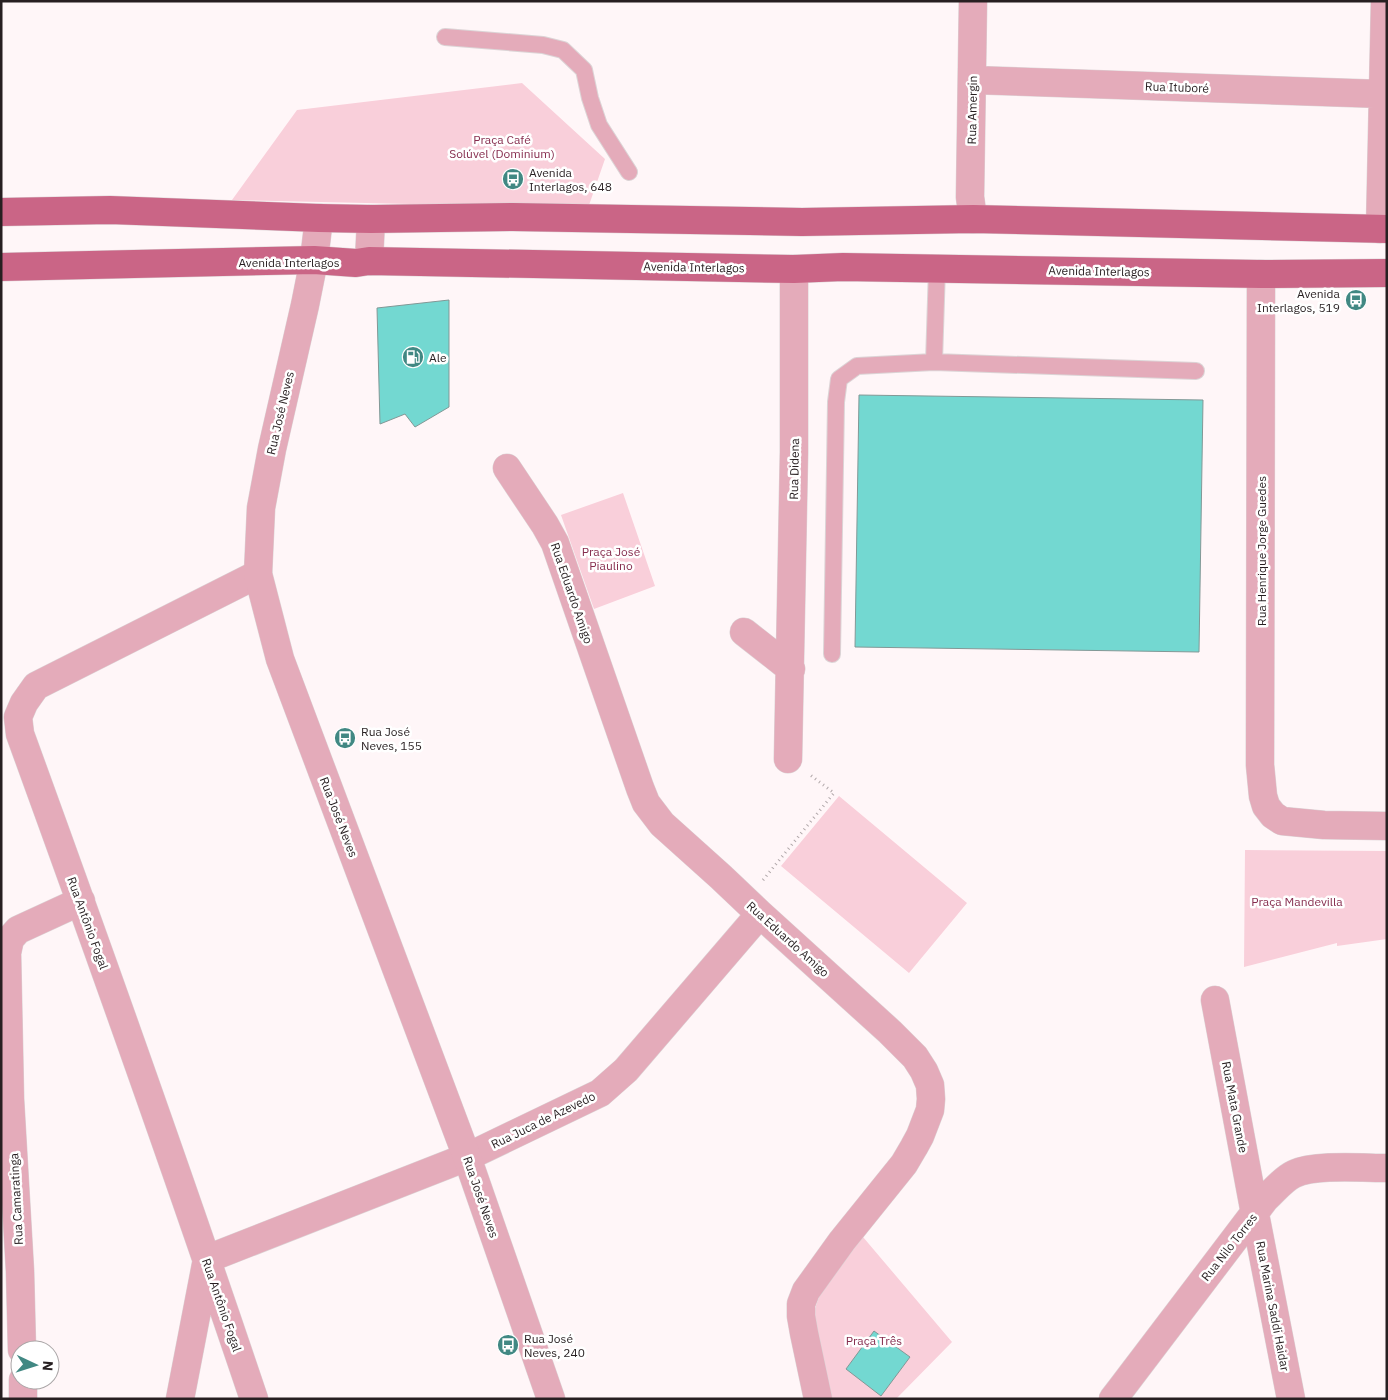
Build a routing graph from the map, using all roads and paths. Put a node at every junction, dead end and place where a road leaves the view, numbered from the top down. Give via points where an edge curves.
1 (973, 1) edge
2 (1385, 1) edge
3 (445, 37) dead end
4 (972, 80) junction
5 (1382, 94) junction
6 (629, 172) dead end
7 (1, 212) edge
8 (318, 218) junction
9 (371, 219) junction
10 (973, 219) junction
11 (1383, 229) edge
12 (314, 260) junction
13 (369, 262) junction
14 (1, 267) edge
15 (937, 268) junction
16 (794, 269) junction
17 (1387, 273) edge
18 (1261, 274) junction
19 (934, 362) junction
20 (1196, 371) dead end
21 (507, 468) dead end
22 (258, 574) junction
23 (744, 632) dead end
24 (832, 654) dead end
25 (791, 668) junction
26 (788, 759) joint
27 (1387, 826) edge
28 (81, 901) junction
29 (753, 907) junction
30 (1215, 1000) dead end
31 (6, 1101) edge
32 (467, 1157) junction
33 (1387, 1168) edge
34 (1255, 1214) junction
35 (206, 1258) junction
36 (22, 1340) edge
37 (180, 1399) edge
38 (254, 1399) edge
39 (551, 1399) edge
40 (818, 1399) edge
41 (1113, 1399) edge
42 (1291, 1399) edge

1 - 4 street, Rua Amergin
2 - 5 street
3 - 6 lane via 543,45 563,50 584,70 599,125
4 - 5 street, Rua Ituboré
4 - 10 street, Rua Amergin via 970,197
5 - 11 street
7 - 8 main road via 110,210
8 - 9 main road
8 - 12 street, Rua José Neves
9 - 10 main road via 513,217 802,222
9 - 13 street
10 - 11 main road
12 - 13 main road, Avenida Interlagos
12 - 14 main road, Avenida Interlagos
12 - 22 street, Rua José Neves via 261,508
13 - 16 main road, Avenida Interlagos
15 - 16 main road, Avenida Interlagos
15 - 18 main road, Avenida Interlagos
15 - 19 lane
16 - 25 street, Rua Didena
17 - 18 main road, Avenida Interlagos
18 - 27 street, Rua Henrique Jorge Guedes via 1260,765 1263,796 1266,806 1282,821
19 - 20 lane
19 - 24 lane via 857,366 840,379 836,402
21 - 29 street, Rua Eduardo Amigo via 546,524 555,543 646,802 662,824
22 - 28 street, Rua Antônio Fogal via 36,686 24,703 18,717 20,734
22 - 32 street, Rua José Neves via 280,659
23 - 25 street
25 - 26 street, Rua Didena
26 - 29 path via 834,793
28 - 31 street, Rua Camaratinga via 18,930 10,940 7,953
28 - 35 street, Rua Antônio Fogal
29 - 32 street, Rua Juca de Azevedo via 626,1070 600,1092
29 - 40 street, Rua Eduardo Amigo via 915,1057 930,1085 930,1110 904,1164 836,1249 801,1304
30 - 34 street, Rua Mata Grande
31 - 36 street, Rua Camaratinga via 20,1271
32 - 35 street, Rua Juca de Azevedo
32 - 39 street, Rua José Neves
33 - 34 street, Rua Nilo Torres via 1317,1168 1295,1174 1277,1187
34 - 41 street, Rua Nilo Torres
34 - 42 street, Rua Marina Saddi Haidar
35 - 37 street
35 - 38 street, Rua Antônio Fogal

